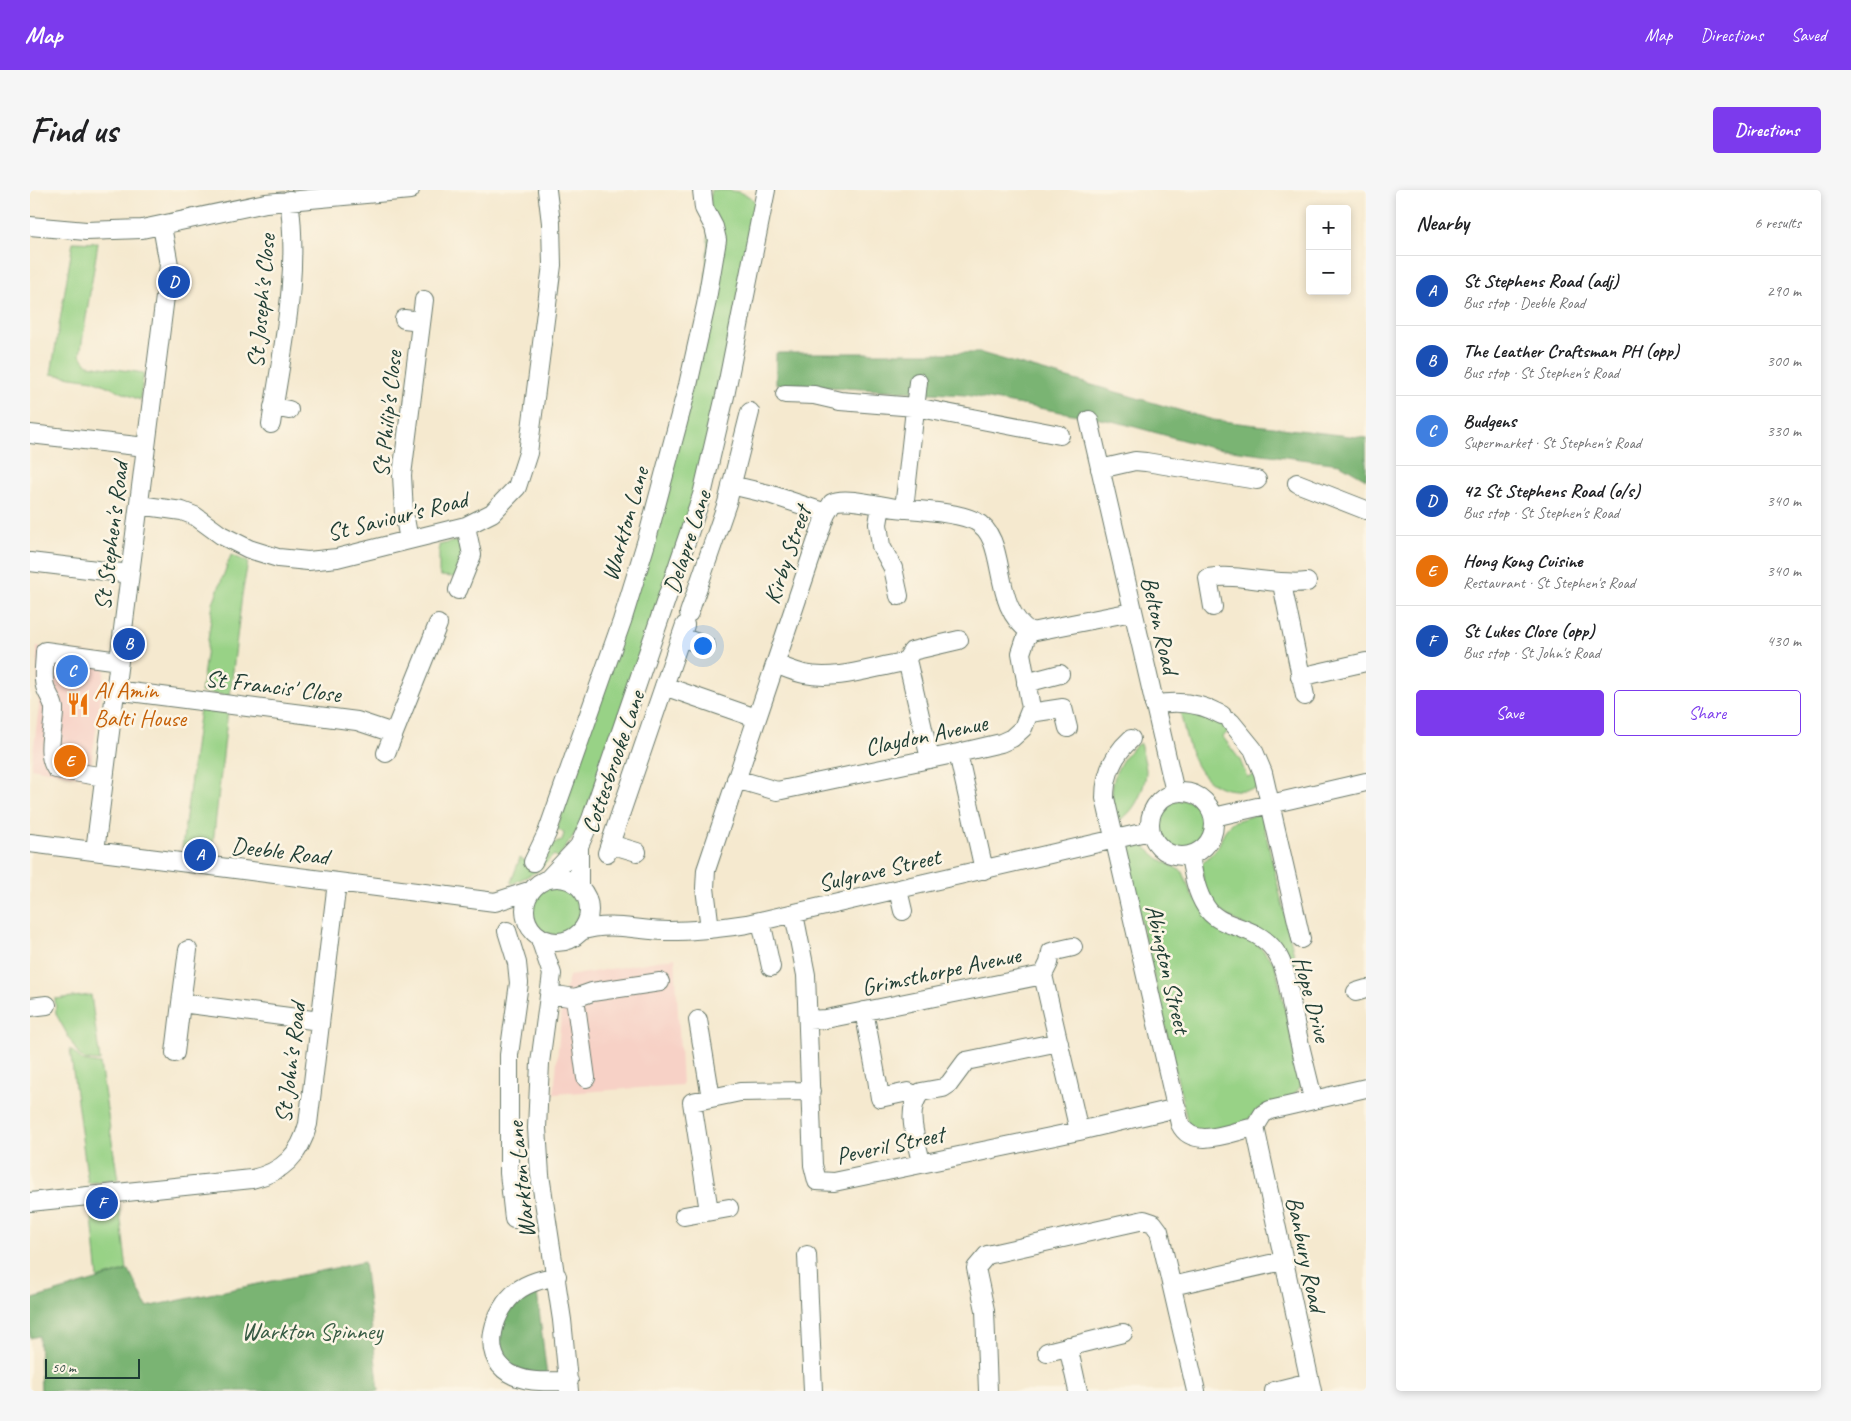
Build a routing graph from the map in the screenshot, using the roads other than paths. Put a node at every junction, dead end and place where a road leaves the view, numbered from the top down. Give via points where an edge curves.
1 (410, 190) edge
2 (547, 190) edge
3 (702, 190) edge
4 (766, 190) edge
5 (289, 200) junction
6 (30, 226) edge
7 (162, 226) junction
8 (424, 300) dead end
9 (918, 382) dead end
10 (785, 394) dead end
11 (916, 406) junction
12 (750, 412) dead end
13 (278, 414) dead end
14 (1089, 420) dead end
15 (30, 434) edge
16 (1060, 435) dead end
17 (146, 447) junction
18 (1100, 469) junction
19 (1257, 480) dead end
20 (1298, 482) dead end
21 (731, 486) junction
22 (139, 505) junction
23 (881, 506) junction
24 (904, 509) junction
25 (1366, 510) edge
26 (826, 513) junction
27 (466, 526) junction
28 (409, 540) junction
29 (30, 562) edge
30 (130, 574) junction
31 (1307, 582) dead end
32 (1282, 584) junction
33 (458, 590) dead end
34 (899, 596) dead end
35 (1214, 607) dead end
36 (1132, 612) junction
37 (438, 624) dead end
38 (685, 625) junction
39 (1031, 632) junction
40 (959, 640) dead end
41 (706, 646) dead end
42 (119, 661) junction
43 (905, 662) junction
44 (1366, 662) edge
45 (775, 664) junction
46 (1060, 674) dead end
47 (1300, 677) junction
48 (1026, 683) junction
49 (664, 686) junction
50 (115, 690) junction
51 (1305, 696) dead end
52 (1154, 705) junction
53 (1030, 713) junction
54 (756, 718) junction
55 (1068, 728) dead end
56 (393, 733) junction
57 (1131, 739) dead end
58 (386, 753) dead end
59 (958, 753) junction
60 (930, 759) junction
61 (104, 777) junction
62 (736, 780) junction
63 (1365, 785) edge
64 (1175, 792) junction
65 (1272, 804) junction
66 (1214, 817) junction
67 (1150, 831) junction
68 (1114, 840) junction
69 (30, 843) edge
70 (579, 846) junction
71 (95, 851) junction
72 (636, 852) dead end
73 (1190, 856) junction
74 (533, 862) dead end
75 (984, 870) junction
76 (549, 878) junction
77 (337, 882) junction
78 (579, 887) junction
79 (532, 890) junction
80 (898, 890) junction
81 (495, 902) junction
82 (588, 905) junction
83 (903, 911) dead end
84 (794, 914) junction
85 (527, 921) junction
86 (761, 921) junction
87 (616, 925) junction
88 (710, 929) junction
89 (507, 931) dead end
90 (575, 935) junction
91 (539, 936) junction
92 (1301, 939) dead end
93 (1073, 947) dead end
94 (188, 950) dead end
95 (772, 967) dead end
96 (552, 974) junction
97 (1043, 975) junction
98 (660, 982) dead end
99 (550, 994) junction
100 (575, 998) junction
101 (181, 1003) junction
102 (864, 1011) junction
103 (698, 1020) dead end
104 (808, 1020) junction
105 (320, 1021) junction
106 (1059, 1042) junction
107 (175, 1053) dead end
108 (509, 1077) junction
109 (586, 1078) dead end
110 (539, 1079) junction
111 (1366, 1088) edge
112 (811, 1091) junction
113 (917, 1096) junction
114 (711, 1098) junction
115 (1313, 1099) junction
116 (1177, 1108) junction
117 (1255, 1126) junction
118 (1079, 1131) junction
119 (921, 1163) junction
120 (30, 1202) edge
121 (729, 1208) dead end
122 (709, 1211) junction
123 (684, 1216) dead end
124 (514, 1219) dead end
125 (807, 1255) dead end
126 (1283, 1261) junction
127 (556, 1276) junction
128 (1172, 1286) junction
129 (1123, 1332) dead end
130 (1068, 1346) junction
131 (1047, 1352) dead end
132 (569, 1386) edge
133 (1311, 1387) edge
134 (813, 1391) edge
135 (988, 1391) edge
136 (1078, 1391) edge
137 (1196, 1391) edge
138 (1274, 1391) edge

1 - 5 street
2 - 27 street, St Saviour's Road via 552,265 526,466 517,487 500,506
3 - 74 street, Warkton Lane via 704,208 717,240 688,385 622,621 547,833
4 - 70 street via 702,494
5 - 7 street
5 - 13 street, St Joseph's Close via 292,281
6 - 7 street via 86,231
7 - 17 street, St Stephen's Road via 169,265
8 - 28 street, St Philip's Close via 413,320 402,475
9 - 11 street
10 - 11 street
11 - 16 street
11 - 24 street
12 - 21 street, Delapre Lane
14 - 18 street, Belton Road
15 - 17 street
17 - 22 street, St Stephen's Road
18 - 19 street via 1135,461
18 - 36 street, Belton Road
20 - 25 street
21 - 26 street, Delapre Lane via 769,494
21 - 38 street, Delapre Lane
22 - 28 street, St Saviour's Road via 182,511 242,546 265,555 295,560 336,558
22 - 30 street, St Stephen's Road
23 - 24 street, Kirby Street
23 - 26 street, Kirby Street via 835,501
23 - 34 street via 880,541 893,568
24 - 39 street, Kirby Street via 968,518 984,526 992,539 1011,612
26 - 45 street, Kirby Street
27 - 28 street, St Saviour's Road
27 - 33 street via 472,555
29 - 30 street
30 - 42 street, St Stephen's Road
31 - 32 street
32 - 35 street via 1208,578
32 - 47 street
36 - 39 street
36 - 52 street, Belton Road
37 - 56 street
38 - 41 street
38 - 49 street, Cottesbrooke Lane
39 - 48 street via 1021,653
40 - 43 street via 912,652
42 - 50 street, St Stephen's Road
42 - 61 street via 45,652 45,687 54,710 53,764 56,768
43 - 45 street via 823,676 804,674
43 - 60 street via 911,669
44 - 47 street
45 - 54 street, Kirby Street
46 - 48 street
47 - 51 street
48 - 53 street
49 - 54 street, Cottesbrooke Lane
49 - 72 street, Cottesbrooke Lane via 609,848
50 - 56 street, St Francis' Close via 357,720
50 - 61 street, St Stephen's Road
52 - 64 street, Belton Road
52 - 65 street via 1186,702 1226,718 1245,737 1259,761
53 - 55 street via 1063,708
53 - 59 street, Claydon Avenue via 1023,728 1012,738
54 - 62 street, Kirby Street
56 - 58 street
57 - 68 street, Abington Street via 1119,750 1105,788
59 - 60 street, Claydon Avenue
59 - 75 street
60 - 62 street, Claydon Avenue via 777,791
61 - 71 street, St Stephen's Road
62 - 88 street, Kirby Street via 704,878
63 - 65 street
64 - 66 street via 1197,795 1206,802
64 - 67 street via 1156,804 1151,813
65 - 66 street
65 - 92 street
66 - 73 street via 1213,833 1208,843
67 - 68 street, Sulgrave Street
67 - 73 street via 1162,850 1171,855
68 - 75 street, Sulgrave Street
68 - 116 street, Abington Street
69 - 71 street, Deeble Road
70 - 76 street
70 - 78 street
71 - 77 street, Deeble Road
73 - 115 street, Hope Drive via 1195,882 1206,909 1228,924 1250,930 1276,952
75 - 80 street, Sulgrave Street
76 - 78 street via 566,878
76 - 79 street
77 - 81 street, Deeble Road
77 - 105 street, St John's Road
78 - 82 street
79 - 81 street, Deeble Road
79 - 85 street via 524,906
80 - 83 street
80 - 84 street, Sulgrave Street
81 - 85 street, Deeble Road
82 - 87 street, Sulgrave Street
82 - 90 street via 588,919
84 - 86 street, Sulgrave Street
84 - 104 street, Peveril Street via 806,975
85 - 91 street
86 - 88 street, Sulgrave Street
86 - 95 street
87 - 88 street, Sulgrave Street via 670,931
87 - 90 street, Sulgrave Street via 592,927
89 - 108 street, Warkton Lane via 517,963 519,983
90 - 91 street via 554,942
90 - 96 street, Warkton Lane
91 - 96 street, Warkton Lane
93 - 97 street via 1050,952 1050,963
94 - 101 street
96 - 99 street, Warkton Lane
97 - 102 street, Grimsthorpe Avenue
97 - 106 street, Grimsthorpe Avenue
98 - 100 street via 592,992
99 - 100 street
99 - 110 street, Warkton Lane
100 - 109 street
101 - 105 street
101 - 107 street
102 - 104 street, Grimsthorpe Avenue
102 - 113 street via 880,1098 908,1092
103 - 114 street
104 - 112 street, Peveril Street
105 - 120 street, St John's Road via 304,1138 282,1168 252,1179
106 - 113 street via 966,1061 949,1084
106 - 118 street, Grimsthorpe Avenue
108 - 110 street
108 - 124 street, Warkton Lane via 509,1173
110 - 127 street, Warkton Lane via 537,1128 540,1175
111 - 115 street
112 - 114 street via 740,1092
112 - 119 street, Peveril Street via 814,1165 818,1181 834,1182
113 - 119 street via 912,1115
114 - 122 street via 692,1102
115 - 117 street via 1270,1110
116 - 117 street, Abington Street via 1183,1129 1192,1137 1208,1138
116 - 118 street, Peveril Street
117 - 126 street, Banbury Road
118 - 119 street, Peveril Street
121 - 122 street
122 - 123 street
125 - 134 street
126 - 128 street
126 - 133 street, Banbury Road
127 - 132 street, Warkton Lane
127 - 132 street, Warkton Lane via 531,1283 516,1292 497,1320 492,1349 502,1368 518,1377
128 - 135 street via 1159,1231 1153,1223 1144,1220 987,1255 976,1268 985,1310
128 - 137 street
129 - 130 street
130 - 131 street
130 - 136 street
133 - 138 street

